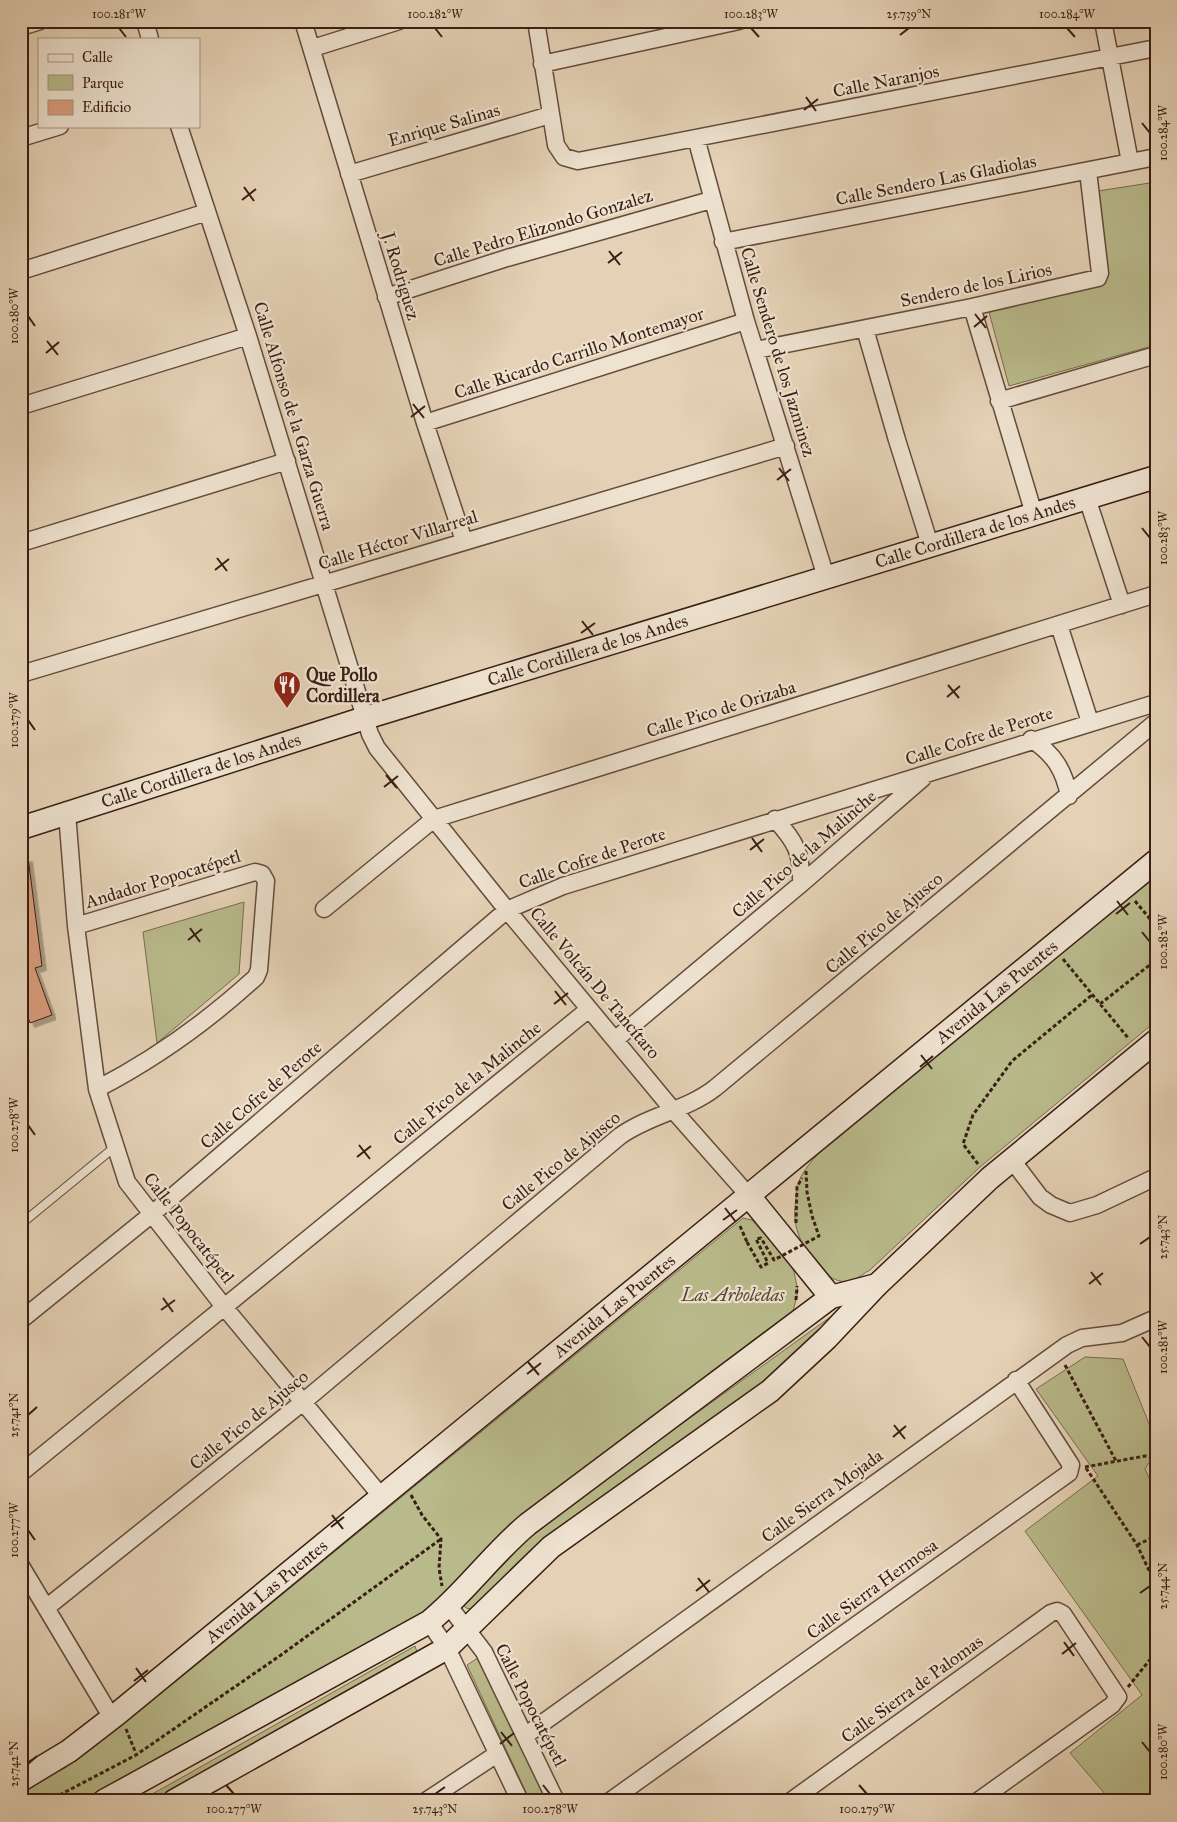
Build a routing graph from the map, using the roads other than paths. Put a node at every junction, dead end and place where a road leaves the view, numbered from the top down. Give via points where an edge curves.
1 (144, 21) edge
2 (303, 21) edge
3 (399, 21) edge
4 (536, 21) edge
5 (740, 21) edge
6 (1103, 21) edge
7 (150, 38) edge
8 (312, 48) junction
9 (1156, 48) edge
10 (1109, 57) junction
11 (542, 64) junction
12 (550, 116) junction
13 (54, 128) edge
14 (180, 128) edge
15 (21, 138) edge
16 (696, 138) junction
17 (1156, 157) edge
18 (1130, 162) junction
19 (1088, 171) junction
20 (349, 174) junction
21 (711, 200) junction
22 (207, 212) junction
23 (723, 242) junction
24 (21, 271) edge
25 (386, 297) junction
26 (972, 307) junction
27 (746, 321) junction
28 (865, 329) junction
29 (248, 336) junction
30 (756, 350) junction
31 (1156, 355) edge
32 (999, 401) junction
33 (21, 406) edge
34 (425, 423) junction
35 (786, 446) junction
36 (287, 461) junction
37 (1156, 477) edge
38 (1087, 498) junction
39 (1034, 514) junction
40 (464, 541) junction
41 (21, 543) edge
42 (930, 546) junction
43 (826, 577) junction
44 (325, 584) junction
45 (1156, 594) edge
46 (1122, 605) junction
47 (1059, 625) junction
48 (21, 674) edge
49 (1156, 703) edge
50 (365, 718) junction
51 (1090, 722) junction
52 (1156, 722) edge
53 (1032, 739) junction
54 (926, 775) junction
55 (1069, 796) junction
56 (67, 814) junction
57 (434, 818) junction
58 (775, 819) junction
59 (21, 828) edge
60 (1156, 861) edge
61 (802, 884) junction
62 (324, 909) dead end
63 (507, 910) junction
64 (76, 926) junction
65 (589, 1009) junction
66 (616, 1039) junction
67 (1147, 1039) edge
68 (97, 1089) junction
69 (673, 1110) junction
70 (116, 1146) junction
71 (1012, 1160) junction
72 (1156, 1177) edge
73 (748, 1196) junction
74 (152, 1214) junction
75 (21, 1224) edge
76 (877, 1285) junction
77 (831, 1297) junction
78 (225, 1308) junction
79 (1156, 1318) edge
80 (21, 1320) edge
81 (1016, 1380) junction
82 (303, 1402) junction
83 (21, 1474) edge
84 (381, 1496) junction
85 (21, 1566) edge
86 (449, 1606) junction
87 (46, 1608) junction
88 (429, 1622) junction
89 (467, 1630) junction
90 (447, 1648) junction
91 (114, 1716) junction
92 (526, 1735) junction
93 (497, 1754) junction
94 (21, 1780) edge
95 (104, 1801) edge
96 (174, 1801) edge
97 (426, 1801) edge
98 (520, 1801) edge
99 (556, 1801) edge
100 (610, 1801) edge
101 (791, 1801) edge
102 (978, 1801) edge

1 - 7 street
2 - 8 street, J. Rodriguez
3 - 8 street
4 - 11 street
5 - 11 street
6 - 10 street
8 - 20 street, J. Rodriguez
9 - 10 street, Calle Naranjos
10 - 16 street, Calle Naranjos
10 - 18 street
11 - 12 street
12 - 16 street, Calle Naranjos via 556,145 564,157 578,161
12 - 20 street, Enrique Salinas
13 - 15 street
14 - 22 street, Calle Alfonso de la Garza Guerra
16 - 21 street, Calle Sendero de los Jazminez
17 - 18 street, Calle Sendero Las Gladiolas
18 - 19 street, Calle Sendero Las Gladiolas
19 - 23 street, Calle Sendero Las Gladiolas
19 - 26 street, Sendero de los Lirios via 1098,278
20 - 25 street, J. Rodriguez
21 - 23 street, Calle Sendero de los Jazminez
21 - 25 street, Calle Pedro Elizondo Gonzalez via 507,258
22 - 24 street
22 - 29 street, Calle Alfonso de la Garza Guerra
23 - 27 street, Calle Sendero de los Jazminez
25 - 34 street, J. Rodriguez
26 - 28 street, Sendero de los Lirios
26 - 32 street
27 - 30 street, Calle Sendero de los Jazminez
27 - 34 street, Calle Ricardo Carrillo Montemayor
28 - 30 street, Sendero de los Lirios
28 - 42 street
29 - 33 street
29 - 36 street, Calle Alfonso de la Garza Guerra
30 - 35 street, Calle Sendero de los Jazminez
31 - 32 street
32 - 39 street
34 - 40 street, J. Rodriguez
35 - 40 street, Calle Héctor Villarreal
35 - 43 street, Calle Sendero de los Jazminez
36 - 41 street
36 - 44 street, Calle Alfonso de la Garza Guerra
37 - 38 street, Calle Cordillera de los Andes
38 - 39 street, Calle Cordillera de los Andes
38 - 46 street
39 - 42 street, Calle Cordillera de los Andes
40 - 44 street, Calle Héctor Villarreal
42 - 43 street, Calle Cordillera de los Andes
43 - 50 street, Calle Cordillera de los Andes
44 - 48 street, Calle Héctor Villarreal
44 - 50 street, Calle Alfonso de la Garza Guerra
45 - 46 street, Calle Pico de Orizaba
46 - 47 street, Calle Pico de Orizaba
47 - 51 street
47 - 57 street, Calle Pico de Orizaba
49 - 51 street, Calle Cofre de Perote
50 - 56 street, Calle Cordillera de los Andes
50 - 57 street, Calle Volcán De Tancítaro via 377,748
51 - 53 street, Calle Cofre de Perote
52 - 55 street, Calle Pico de Ajusco
53 - 54 street, Calle Cofre de Perote
53 - 55 street via 1055,758 1066,779
54 - 58 street, Calle Cofre de Perote
54 - 61 street, Calle Pico de la Malinche
55 - 69 street, Calle Pico de Ajusco via 709,1093
56 - 59 street, Calle Cordillera de los Andes
56 - 64 street, Calle Popocatépetl
57 - 62 street, Calle Pico de Orizaba
57 - 63 street, Calle Volcán De Tancítaro
58 - 61 street via 797,848 802,861
58 - 63 street, Calle Cofre de Perote via 563,886
60 - 73 street, Avenida Las Puentes
61 - 66 street, Calle Pico de la Malinche
63 - 65 street, Calle Volcán De Tancítaro
63 - 74 street, Calle Cofre de Perote
64 - 68 street, Calle Popocatépetl
64 - 68 street, Andador Popocatépetl via 255,872 262,874 266,881 256,977 174,1043
65 - 66 street, Calle Volcán De Tancítaro
65 - 78 street, Calle Pico de la Malinche
66 - 69 street, Calle Volcán De Tancítaro
67 - 71 street
68 - 70 street, Calle Popocatépetl
69 - 73 street, Calle Volcán De Tancítaro
69 - 82 street, Calle Pico de Ajusco via 646,1120 620,1136
70 - 74 street, Calle Popocatépetl via 127,1182
70 - 75 lane
71 - 72 street via 1040,1197 1051,1206 1070,1212 1097,1205
71 - 76 street
73 - 77 street
73 - 84 street, Avenida Las Puentes
74 - 78 street, Calle Popocatépetl
74 - 80 street, Calle Cofre de Perote
76 - 77 street
76 - 89 street via 827,1338 770,1390 552,1547
77 - 86 street via 528,1524 500,1547
78 - 82 street, Calle Popocatépetl
78 - 83 street, Calle Pico de la Malinche
79 - 81 street, Calle Sierra Mojada via 1120,1334 1078,1339
81 - 92 street, Calle Sierra Mojada
81 - 100 street, Calle Sierra Hermosa via 1078,1466
82 - 84 street, Calle Popocatépetl
82 - 87 street, Calle Pico de Ajusco
84 - 91 street, Avenida Las Puentes
85 - 87 street
86 - 88 street
86 - 89 street, Calle Popocatépetl
87 - 91 street
88 - 90 street
88 - 95 street
89 - 90 street
89 - 92 street, Calle Popocatépetl via 484,1652
90 - 93 street
90 - 96 street
91 - 94 street, Avenida Las Puentes via 69,1751
92 - 99 street, Calle Popocatépetl
93 - 97 street
93 - 98 street
101 - 102 street, Calle Sierra de Palomas via 1057,1610 1118,1695 1112,1704

